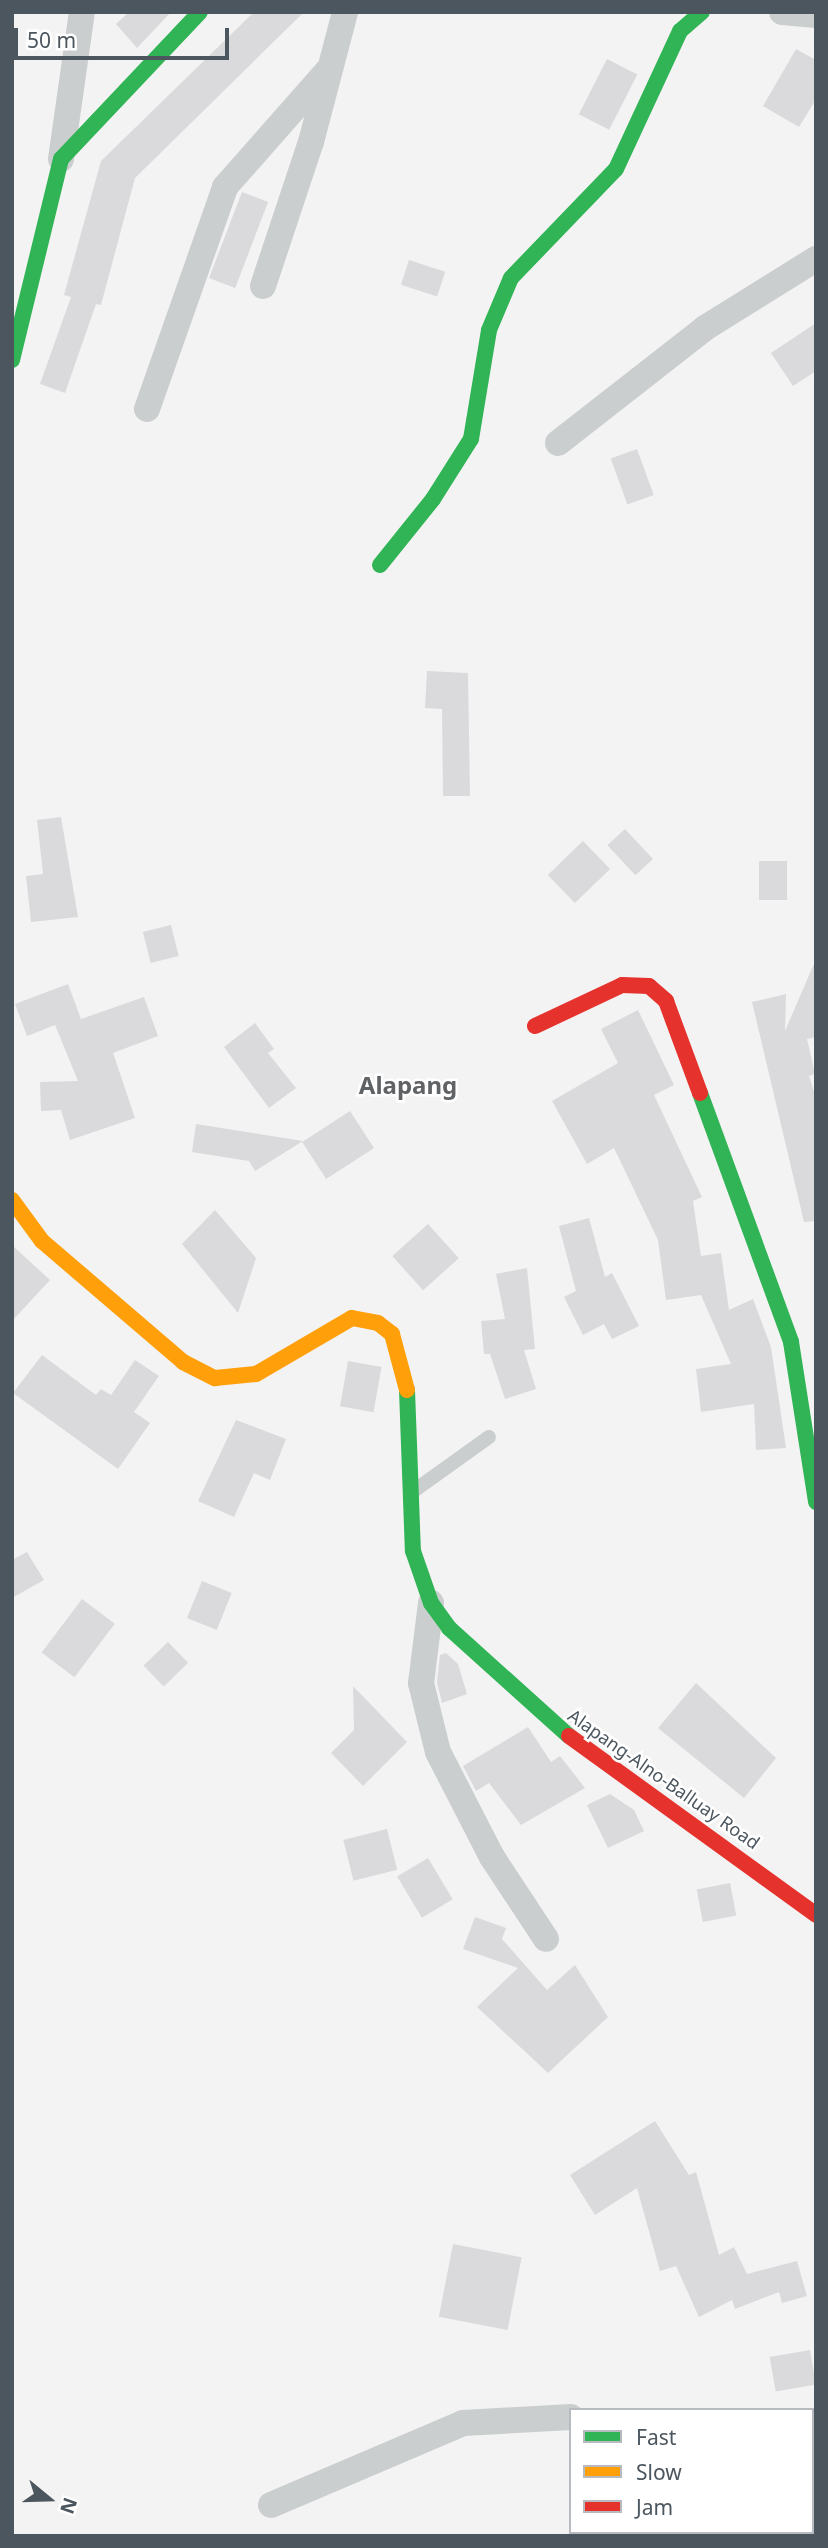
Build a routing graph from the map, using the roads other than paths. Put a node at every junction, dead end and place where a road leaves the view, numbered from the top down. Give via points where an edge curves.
1 (82, 12) edge
2 (200, 12) edge
3 (345, 12) edge
4 (702, 12) edge
5 (782, 12) edge
6 (816, 15) edge
7 (330, 68) junction
8 (61, 159) junction
9 (816, 259) edge
10 (263, 286) dead end
11 (12, 360) edge
12 (147, 409) dead end
13 (558, 443) dead end
14 (380, 565) dead end
15 (535, 1026) dead end
16 (12, 1200) edge
17 (489, 1437) dead end
18 (408, 1495) junction
19 (816, 1502) edge
20 (431, 1603) junction
21 (816, 1915) edge
22 (546, 1939) dead end
23 (569, 2417) edge
24 (271, 2505) dead end

1 - 8 street
2 - 8 street
3 - 7 street
4 - 14 street via 680,31 616,169 511,278 489,330 471,439 433,499
5 - 6 street
7 - 10 street
7 - 12 street via 225,187
8 - 11 street
9 - 13 street via 705,328
15 - 19 street via 622,985 649,986 666,1001 791,1342
16 - 18 street, Alapang-Alno-Balluay Road via 42,1241 183,1362 215,1378 256,1374 339,1322 378,1323 400,1347 406,1374
17 - 18 lane
18 - 20 street, Alapang-Alno-Balluay Road via 413,1551
20 - 21 street, Alapang-Alno-Balluay Road via 470,1651 540,1713
20 - 22 street via 421,1683 439,1752 492,1857
23 - 24 street via 463,2423

